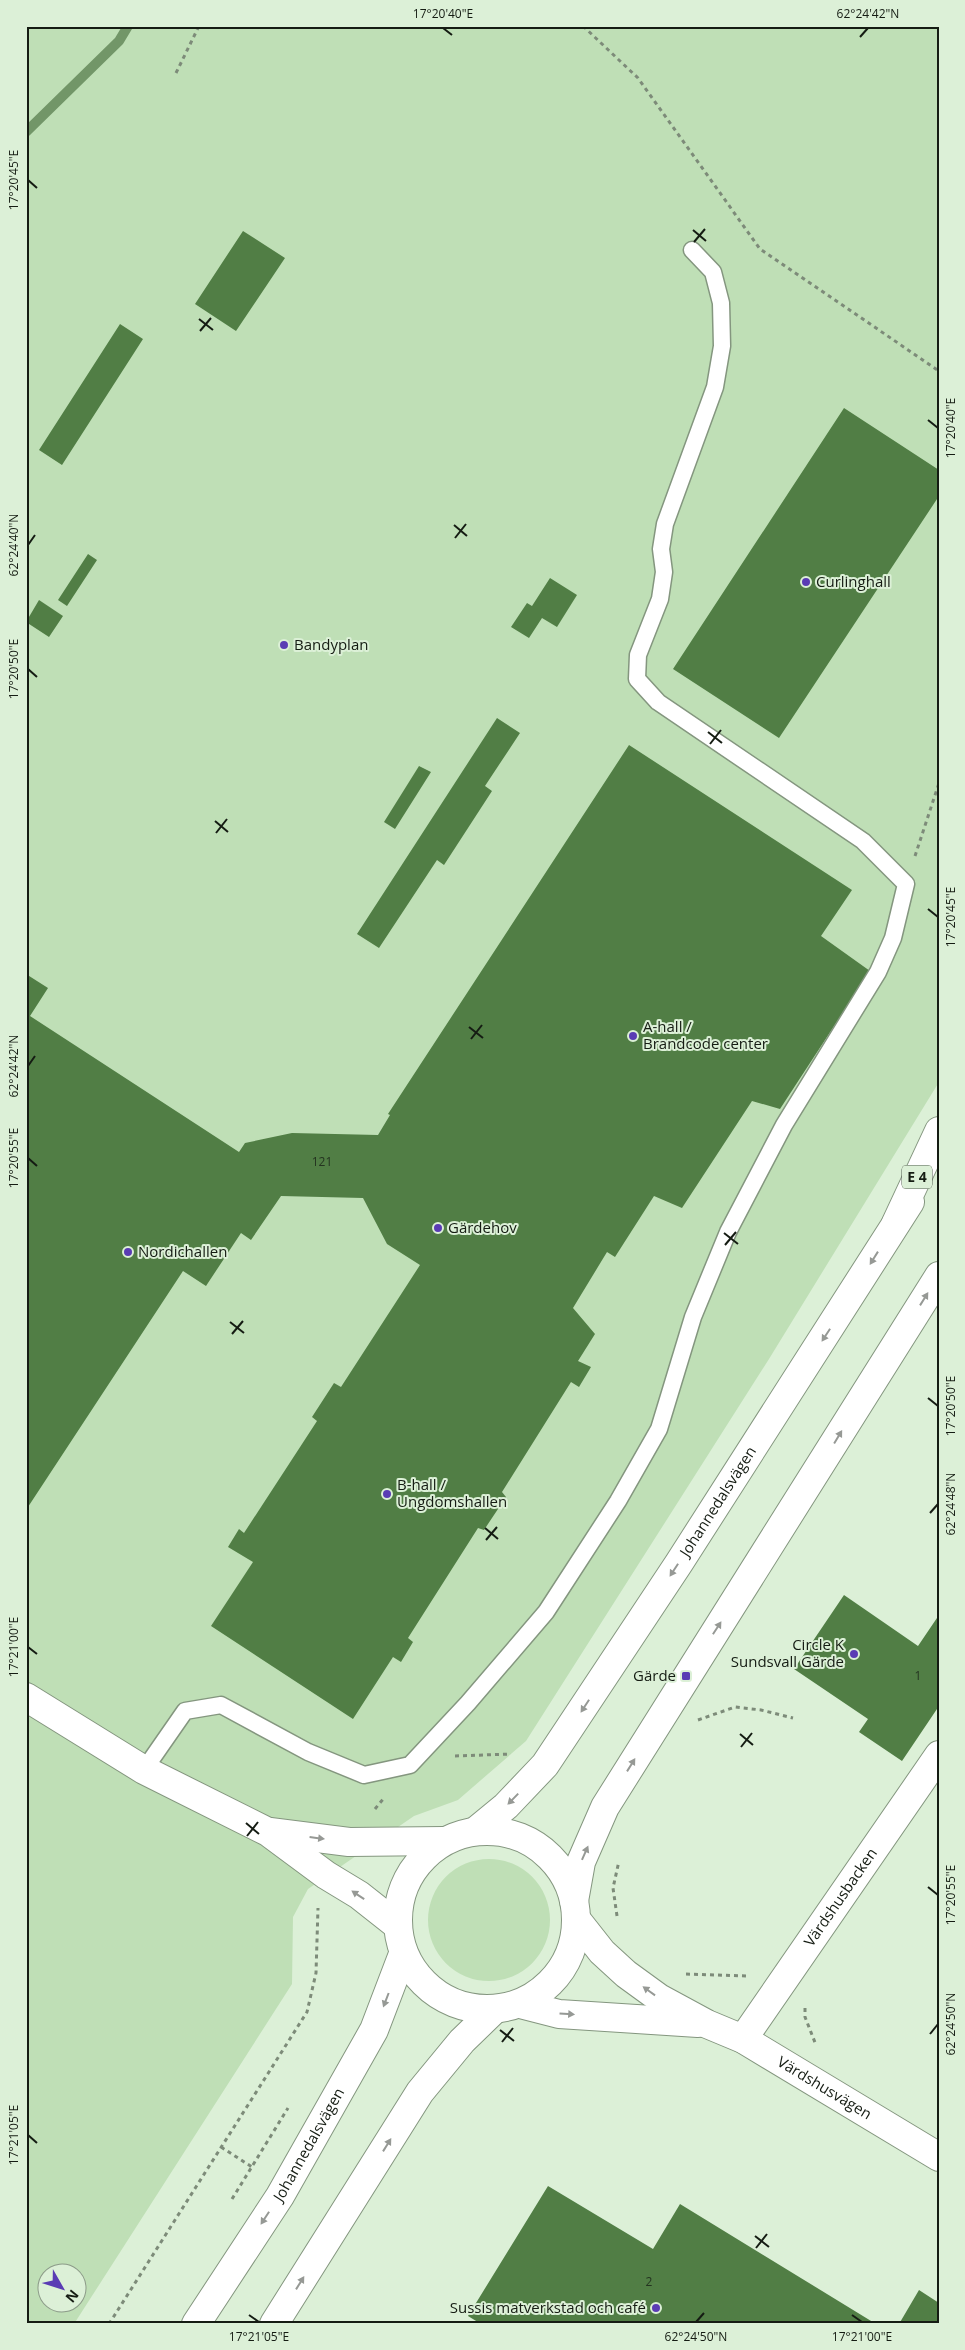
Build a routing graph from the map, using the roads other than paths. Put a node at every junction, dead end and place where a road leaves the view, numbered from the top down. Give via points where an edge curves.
1 (692, 250) dead end
2 (939, 1131) edge
3 (939, 1160) edge
4 (896, 1223) junction
5 (939, 1276) edge
6 (26, 1697) edge
7 (939, 1755) edge
8 (144, 1770) junction
9 (478, 1829) junction
10 (268, 1832) junction
11 (444, 1842) junction
12 (575, 1910) junction
13 (397, 1925) junction
14 (403, 1954) junction
15 (507, 2006) junction
16 (707, 2024) junction
17 (743, 2039) junction
18 (939, 2157) edge
19 (196, 2324) edge
20 (274, 2324) edge

1 - 8 lane via 712,272 721,303 722,346 715,387 665,524 660,599 638,655 637,679 658,702 863,841 906,884 893,938 878,972 784,1124 728,1232 693,1317 660,1429 546,1612 468,1703 410,1765 364,1775 308,1752 220,1705 185,1711
2 - 4 main road, E 4
3 - 4 main road, Johannedalsvägen
4 -> 9 main road, Johannedalsvägen via 679,1563 545,1765 506,1806
12 -> 5 main road via 581,1862 605,1807
6 - 8 main road
7 - 17 main road, Värdshusbacken
8 - 10 main road
9 - 11 main road
9 - 12 main road via 518,1836 551,1858 561,1870
10 -> 11 main road via 349,1842
13 -> 10 main road
11 - 13 main road via 417,1864 408,1878 401,1894
12 - 15 main road via 573,1945 561,1970 544,1989
16 -> 12 main road, Värdshusvägen via 659,1998 626,1974 602,1952
13 - 14 main road
14 - 15 main road via 416,1976 446,2000 478,2010
14 -> 19 main road, Johannedalsvägen via 374,2030 280,2196
15 -> 16 main road, Värdshusvägen via 558,2014
20 -> 15 main road via 420,2092 462,2041
16 - 17 main road, Värdshusvägen
17 - 18 main road, Värdshusvägen

